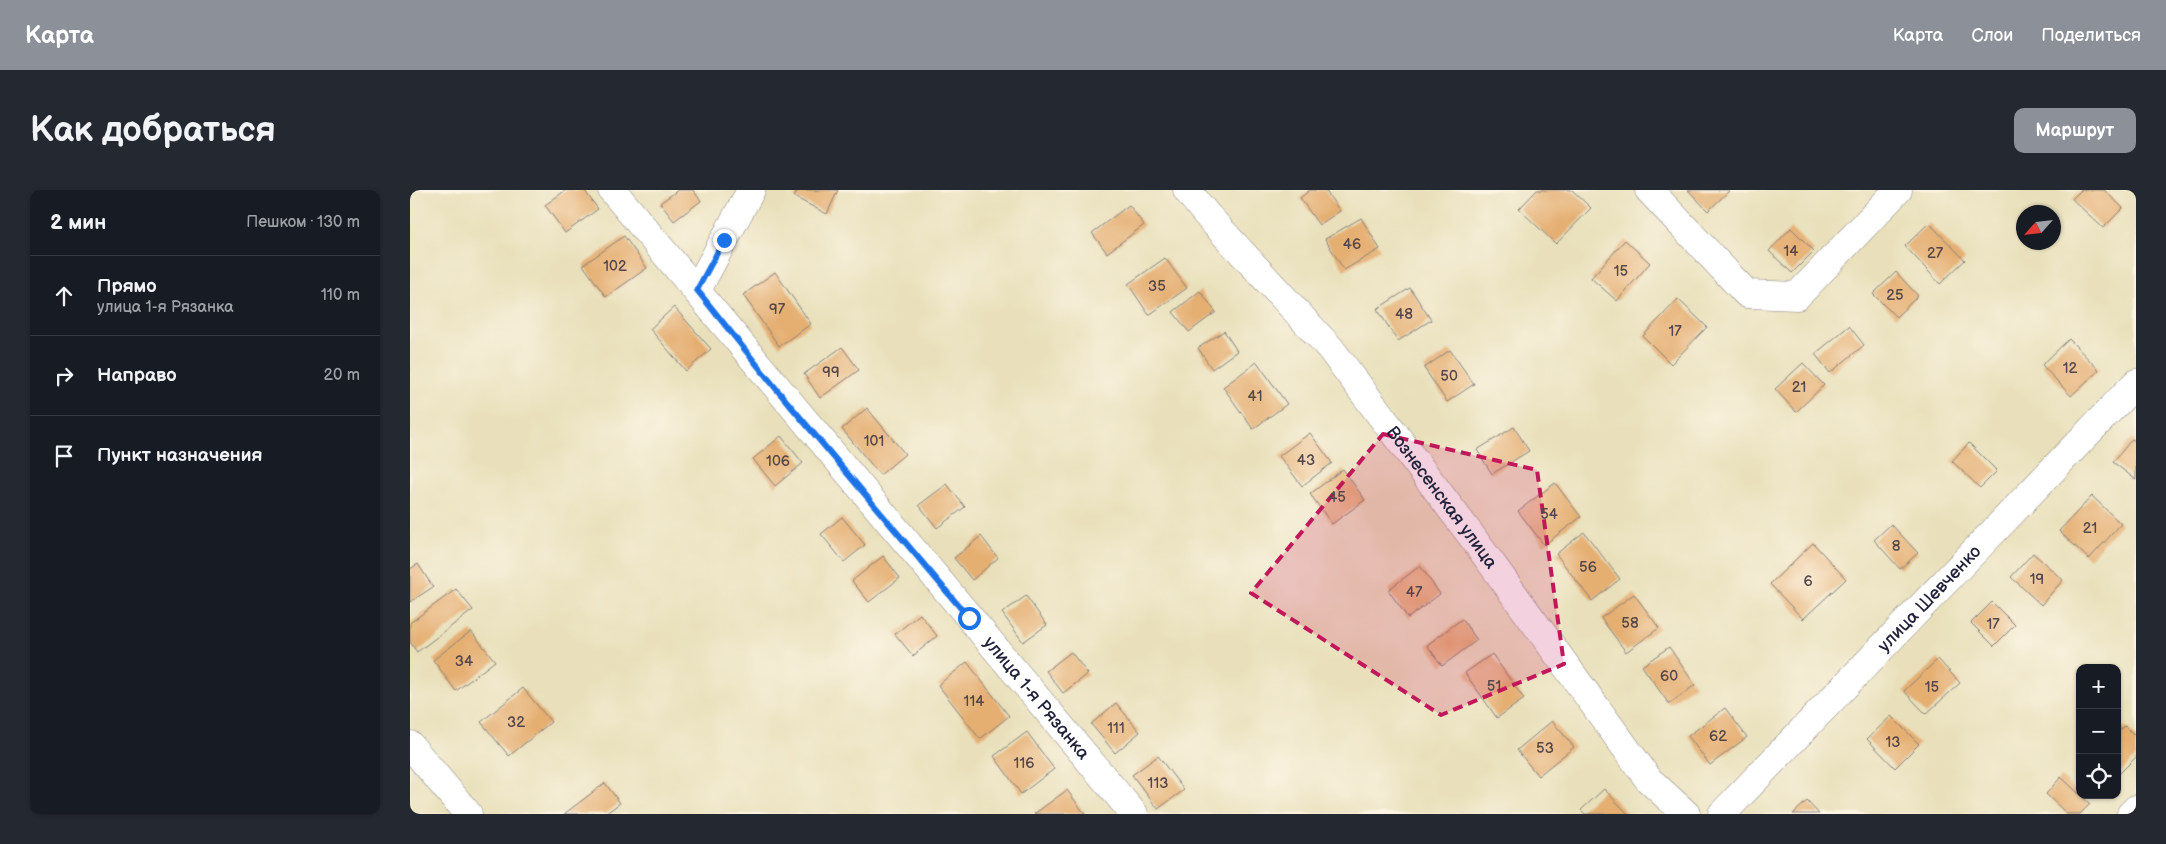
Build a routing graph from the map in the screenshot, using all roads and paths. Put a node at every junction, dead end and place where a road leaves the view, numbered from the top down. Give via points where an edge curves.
1 (612, 190) edge
2 (751, 190) edge
3 (1187, 190) edge
4 (1649, 190) edge
5 (1898, 190) edge
6 (697, 290) junction
7 (2136, 383) edge
8 (410, 745) edge
9 (2136, 809) edge
10 (468, 814) edge
11 (1134, 814) edge
12 (1686, 814) edge
13 (1722, 814) edge
14 (2131, 814) edge

1 - 6 street, улица 1-я Рязанка
2 - 6 street
3 - 12 street, Вознесенская улица via 1330,348 1649,780
4 - 5 street via 1747,294 1797,296
6 - 11 street, улица 1-я Рязанка
7 - 13 street, улица Шевченко
8 - 10 street
9 - 14 street

